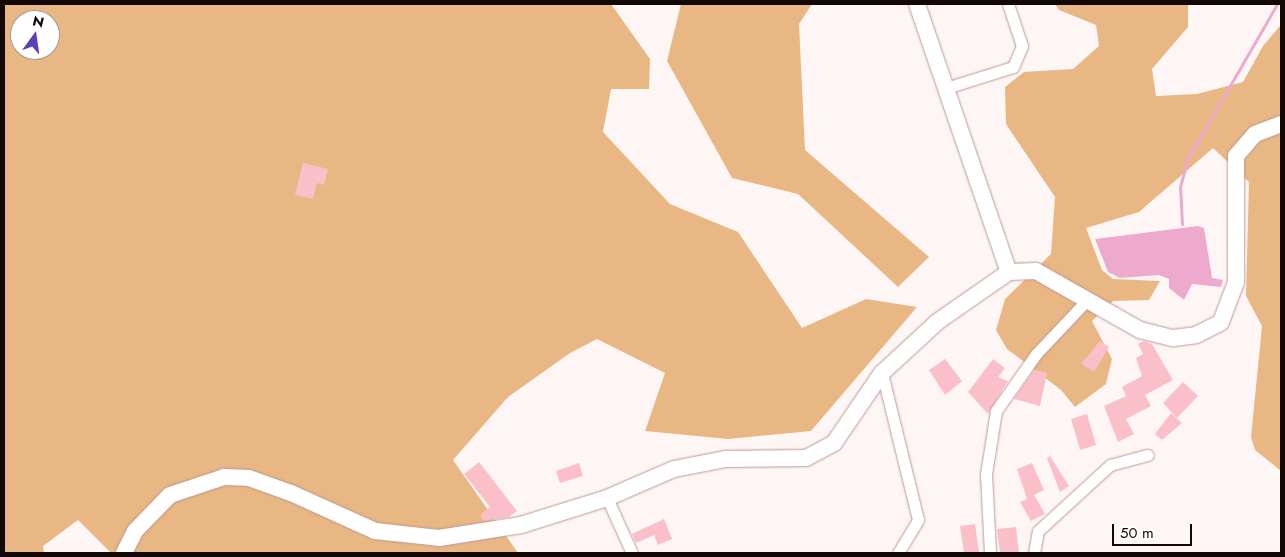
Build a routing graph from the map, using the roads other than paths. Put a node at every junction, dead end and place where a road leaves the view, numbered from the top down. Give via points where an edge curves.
1 (917, 4) edge
2 (1008, 4) edge
3 (946, 88) junction
4 (1281, 124) edge
5 (1009, 272) junction
6 (1087, 300) junction
7 (882, 373) junction
8 (1148, 455) dead end
9 (607, 498) junction
10 (124, 553) edge
11 (632, 553) edge
12 (898, 553) edge
13 (990, 553) edge
14 (1034, 553) edge

1 - 3 street
2 - 3 street via 1022,46 1013,67
3 - 5 street
4 - 6 street via 1255,134 1236,156 1236,282 1221,322 1196,336 1173,338 1140,330
5 - 6 street via 1036,271
5 - 7 street via 937,322
6 - 13 street via 1036,354 996,411 986,474
7 - 9 street via 834,443 806,458 726,459 683,468
7 - 12 street via 918,520
8 - 14 street via 1110,464 1038,531
9 - 10 street via 470,536 414,538 354,523 249,478 224,477 170,495 135,531
9 - 11 street

